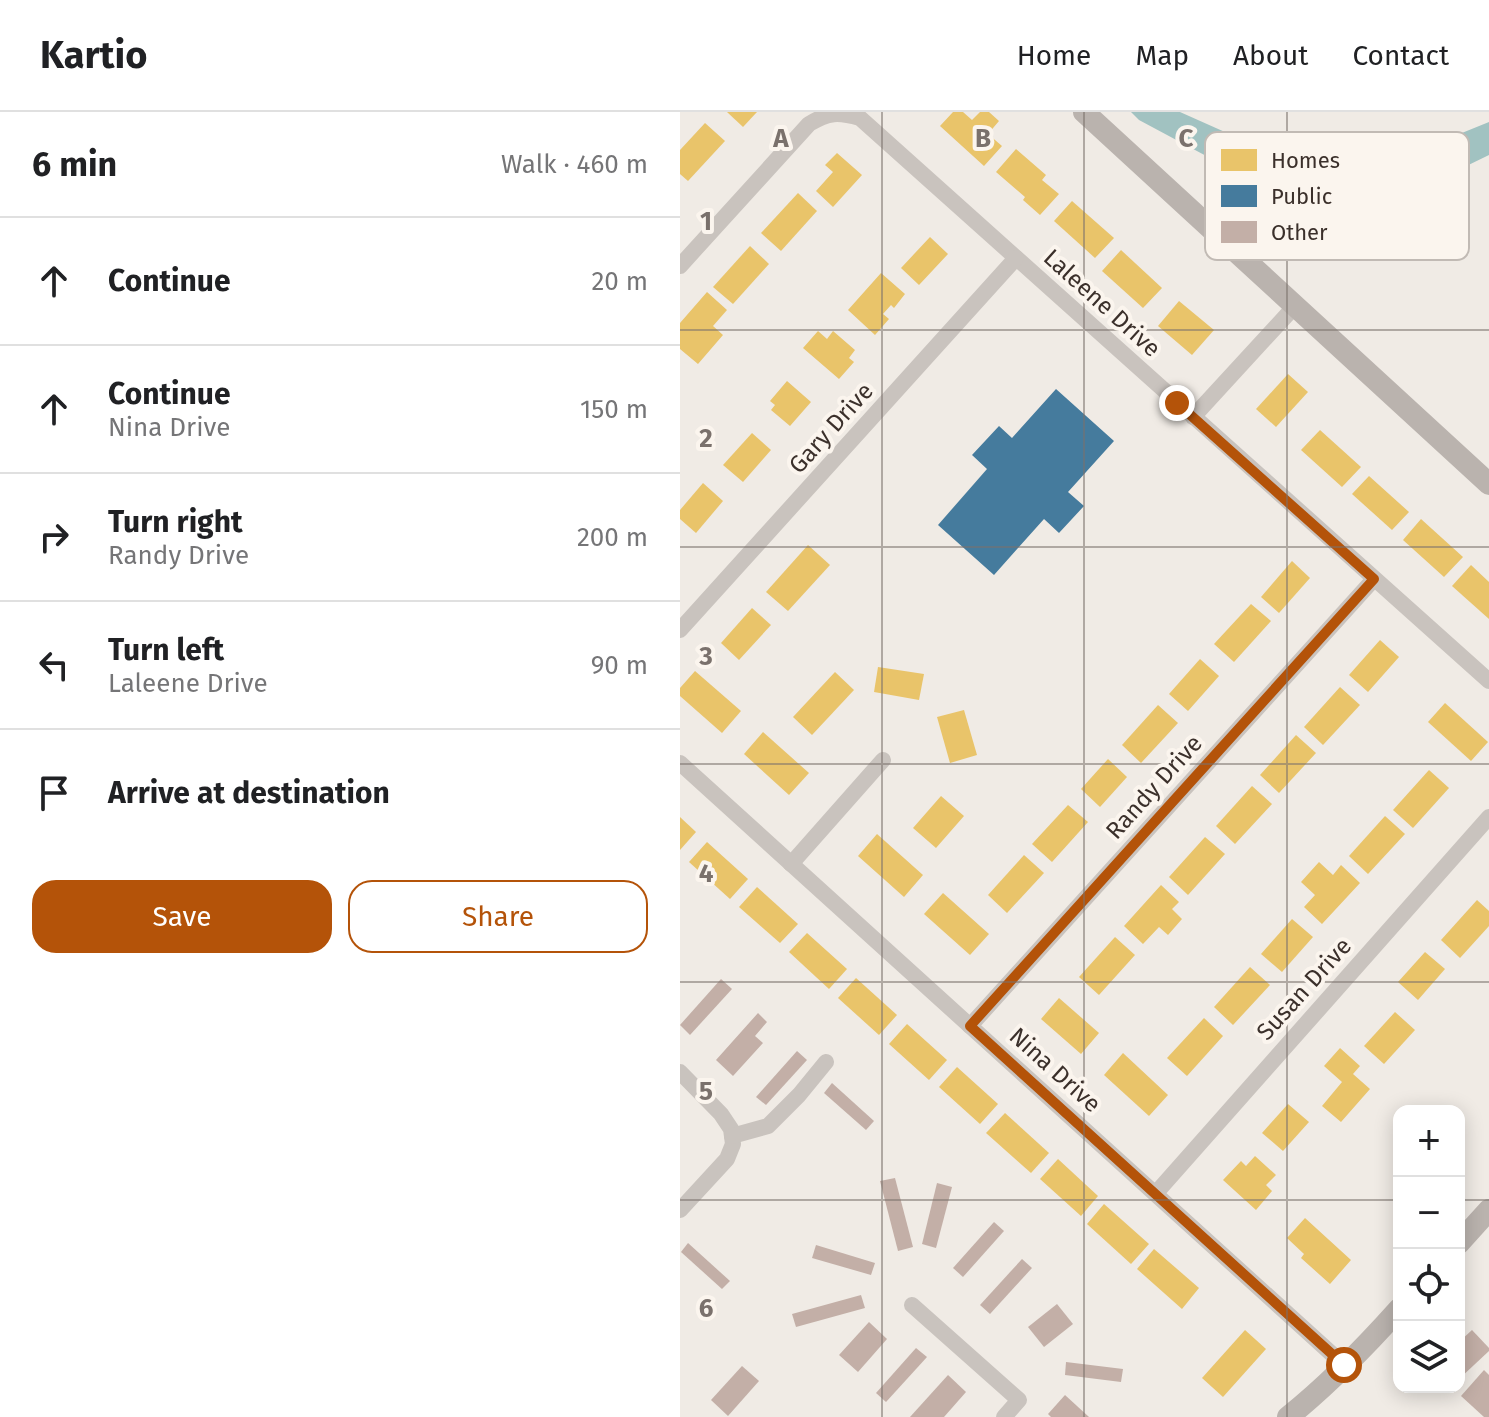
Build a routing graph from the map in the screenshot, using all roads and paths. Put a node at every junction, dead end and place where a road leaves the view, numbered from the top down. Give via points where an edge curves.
1 (1084, 112) edge
2 (1205, 223) edge
3 (1016, 258) junction
4 (1245, 260) edge
5 (680, 266) edge
6 (1295, 306) junction
7 (1193, 417) junction
8 (1489, 484) edge
9 (1374, 579) junction
10 (680, 630) edge
11 (1489, 681) edge
12 (883, 760) dead end
13 (680, 763) edge
14 (1489, 817) edge
15 (791, 864) junction
16 (970, 1026) junction
17 (826, 1062) dead end
18 (680, 1072) edge
19 (732, 1136) junction
20 (1156, 1193) junction
21 (680, 1210) edge
22 (1489, 1210) edge
23 (1465, 1236) edge
24 (912, 1305) dead end
25 (1393, 1315) edge
26 (1344, 1365) junction
27 (1004, 1417) edge
28 (1288, 1417) edge

1 - 2 street
3 - 5 street, Laleene Drive via 860,118 828,113 809,124
3 - 7 street, Laleene Drive
3 - 10 street, Gary Drive
4 - 6 street
6 - 7 street
6 - 8 street
7 - 9 street, Laleene Drive
9 - 11 street, Laleene Drive
9 - 16 street, Randy Drive
12 - 15 street
13 - 15 street, Nina Drive
14 - 20 street, Susan Drive
15 - 16 street, Nina Drive
16 - 20 street, Nina Drive
17 - 19 street via 768,1126
18 - 19 street via 721,1114
19 - 21 street via 727,1159
20 - 26 street, Nina Drive
22 - 23 street
24 - 27 street via 1019,1400
25 - 26 street
26 - 28 street

